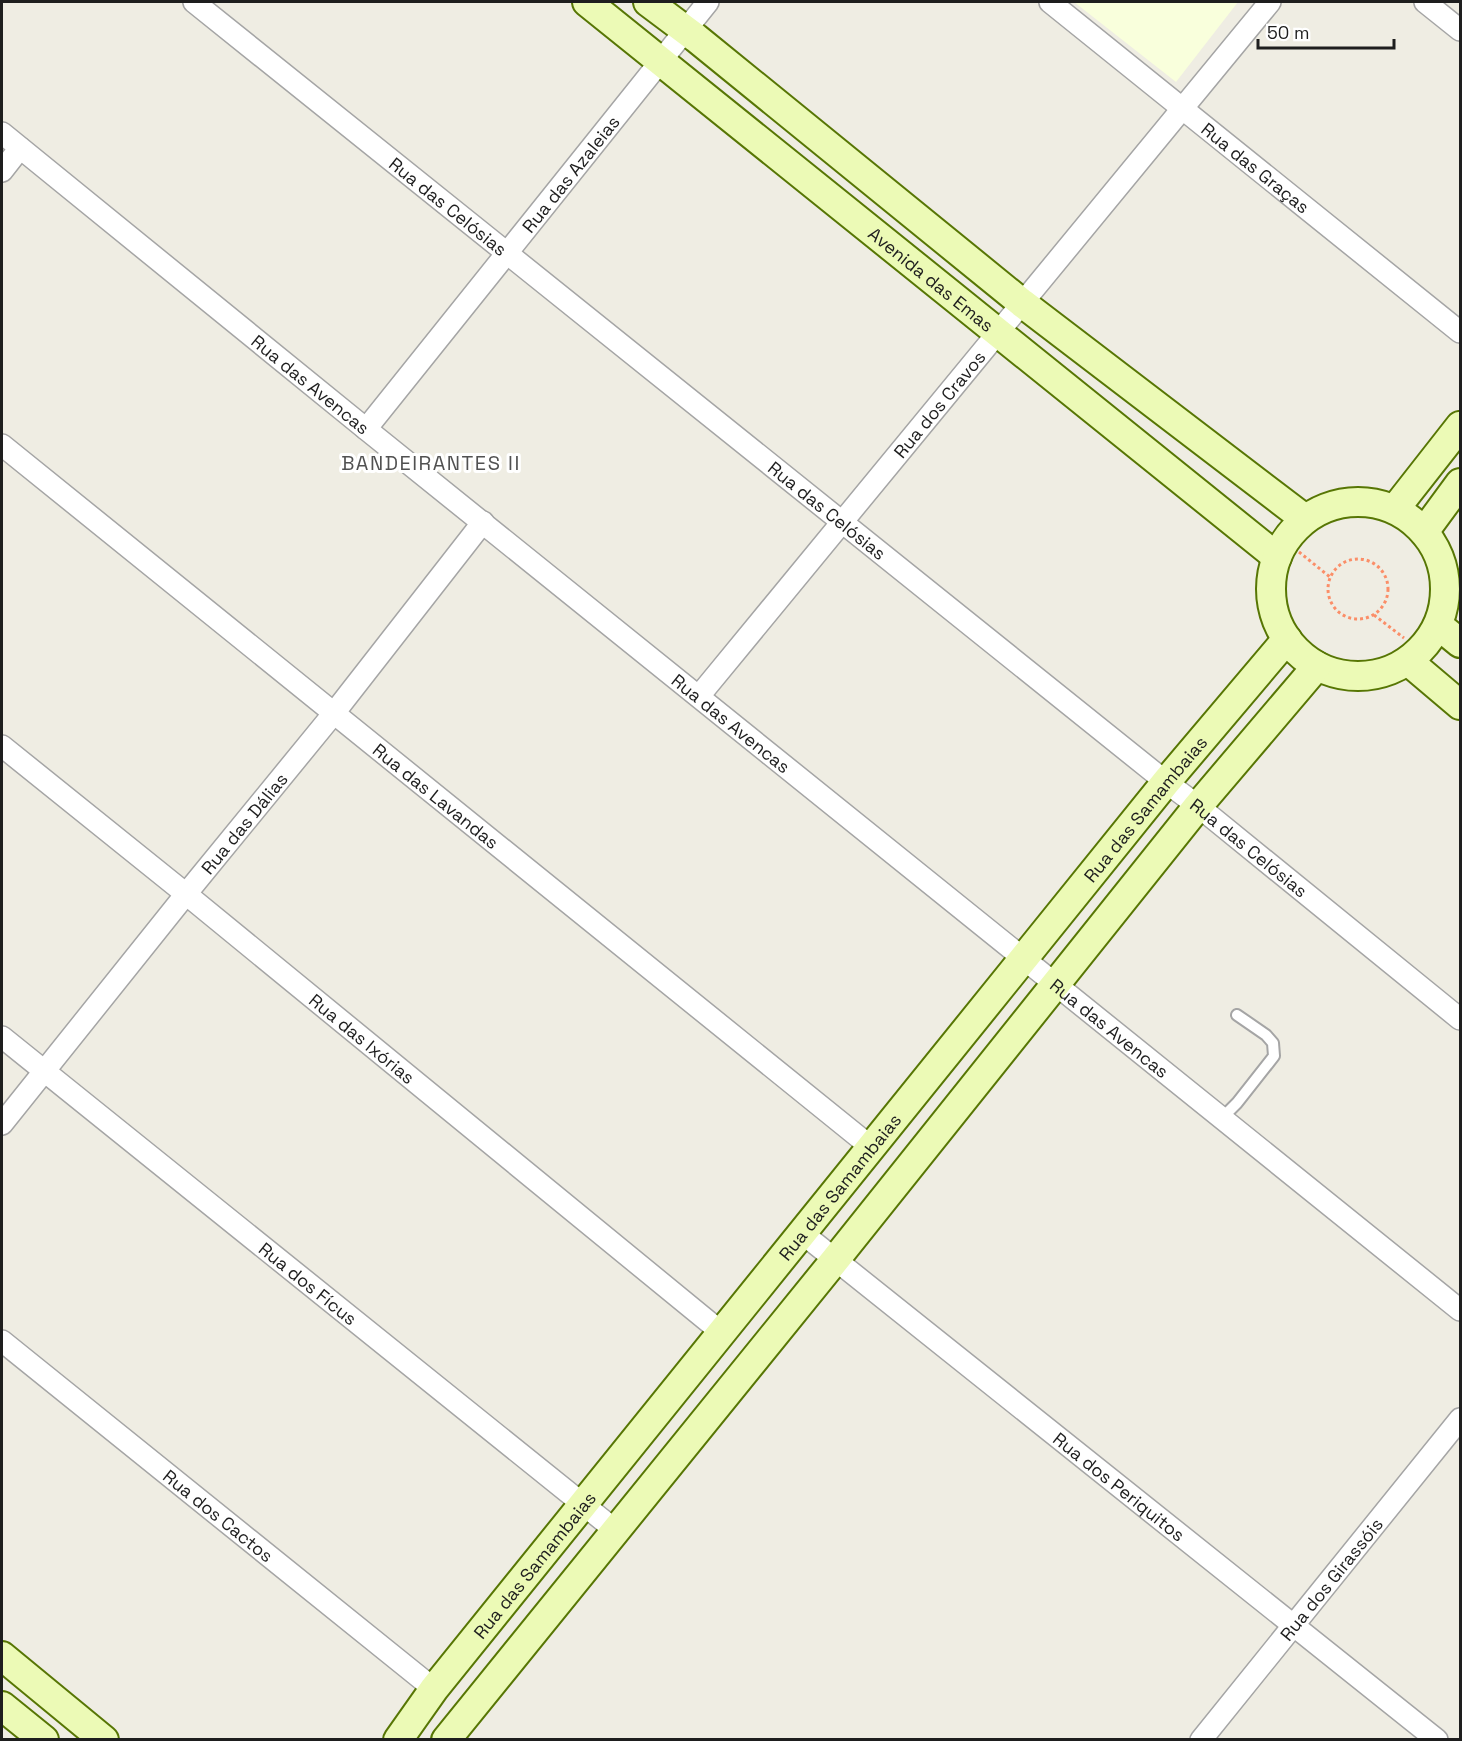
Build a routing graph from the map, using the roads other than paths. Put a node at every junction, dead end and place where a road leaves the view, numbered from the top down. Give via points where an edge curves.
1 (194, 2) edge
2 (586, 2) edge
3 (648, 2) edge
4 (708, 2) edge
5 (1050, 2) edge
6 (1270, 2) edge
7 (1425, 2) edge
8 (1461, 30) edge
9 (685, 31) junction
10 (660, 61) junction
11 (1183, 108) junction
12 (2, 133) edge
13 (20, 148) junction
14 (2, 171) edge
15 (507, 254) junction
16 (1022, 303) junction
17 (1461, 332) edge
18 (997, 333) junction
19 (1461, 426) edge
20 (366, 429) junction
21 (2, 445) edge
22 (1461, 483) edge
23 (1395, 509) junction
24 (1305, 519) junction
25 (483, 522) junction
26 (842, 522) junction
27 (1424, 532) junction
28 (1277, 557) junction
29 (1438, 625) junction
30 (1287, 639) junction
31 (1461, 643) edge
32 (1408, 661) junction
33 (1317, 666) junction
34 (699, 696) junction
35 (1461, 705) edge
36 (334, 713) junction
37 (2, 746) edge
38 (1166, 782) junction
39 (1198, 806) junction
40 (186, 894) junction
41 (1024, 958) junction
42 (1056, 985) junction
43 (1237, 1015) dead end
44 (1461, 1019) edge
45 (2, 1037) edge
46 (45, 1072) junction
47 (1222, 1118) junction
48 (2, 1124) edge
49 (871, 1147) junction
50 (802, 1233) junction
51 (835, 1260) junction
52 (1461, 1310) edge
53 (721, 1332) junction
54 (2, 1341) edge
55 (1461, 1419) edge
56 (584, 1503) junction
57 (615, 1530) junction
58 (1294, 1624) junction
59 (2, 1656) edge
60 (434, 1689) junction
61 (2, 1706) edge
62 (44, 1740) edge
63 (104, 1740) edge
64 (398, 1740) edge
65 (446, 1740) edge
66 (1201, 1740) edge
67 (1437, 1740) edge

1 - 15 street, Rua das Celósias
2 - 10 street, Avenida das Emas
3 - 9 street
4 - 9 street, Rua das Azaleias
5 - 11 street, Rua das Graças
6 - 11 street, Rua dos Cravos
7 - 8 street
9 - 10 street, Rua das Azaleias
9 - 16 street
10 - 15 street, Rua das Azaleias
10 - 18 street, Avenida das Emas
11 - 16 street, Rua dos Cravos
11 - 17 street, Rua das Graças
12 - 13 street, Rua das Avencas
13 - 14 street
13 - 20 street, Rua das Avencas
15 - 20 street, Rua das Azaleias
15 - 26 street, Rua das Celósias
16 - 18 street, Rua dos Cravos
16 - 24 street
18 - 26 street, Rua dos Cravos
18 - 28 street, Avenida das Emas
19 - 23 street
20 - 25 street, Rua das Avencas
21 - 36 street, Rua das Lavandas
22 - 27 street
23 - 24 street via 1377,503 1339,503
23 - 27 street
24 - 28 street via 1285,541
25 - 34 street, Rua das Avencas
25 - 36 street, Rua das Dálias
26 - 34 street, Rua dos Cravos
26 - 38 street, Rua das Celósias
27 - 29 street via 1435,548 1445,586
28 - 30 street via 1272,573 1272,599
29 - 31 street
29 - 32 street
30 - 33 street
30 - 38 street, Rua das Samambaias
32 - 33 street via 1379,674 1363,676
32 - 35 street
33 - 39 street
34 - 41 street, Rua das Avencas
36 - 40 street, Rua das Dálias
36 - 49 street, Rua das Lavandas
37 - 40 street, Rua das Ixórias
38 - 39 street, Rua das Celósias
38 - 41 street, Rua das Samambaias
39 - 42 street
39 - 44 street, Rua das Celósias
40 - 46 street, Rua das Dálias
40 - 53 street, Rua das Ixórias
41 - 42 street, Rua das Avencas
41 - 49 street, Rua das Samambaias
42 - 47 street, Rua das Avencas
42 - 51 street
43 - 47 lane via 1274,1043 1274,1056
45 - 46 street, Rua dos Fícus
46 - 48 street, Rua das Dálias
46 - 56 street, Rua dos Fícus
47 - 52 street, Rua das Avencas
49 - 50 street, Rua das Samambaias
50 - 51 street, Rua dos Periquitos
50 - 53 street, Rua das Samambaias
51 - 57 street
51 - 58 street, Rua dos Periquitos
53 - 56 street, Rua das Samambaias
54 - 60 street, Rua dos Cactos
55 - 58 street, Rua dos Girassóis
56 - 57 street, Rua dos Fícus
56 - 60 street, Rua das Samambaias
57 - 65 street
58 - 66 street, Rua dos Girassóis
58 - 67 street, Rua dos Periquitos
59 - 63 street
60 - 64 street, Rua das Samambaias
61 - 62 street

